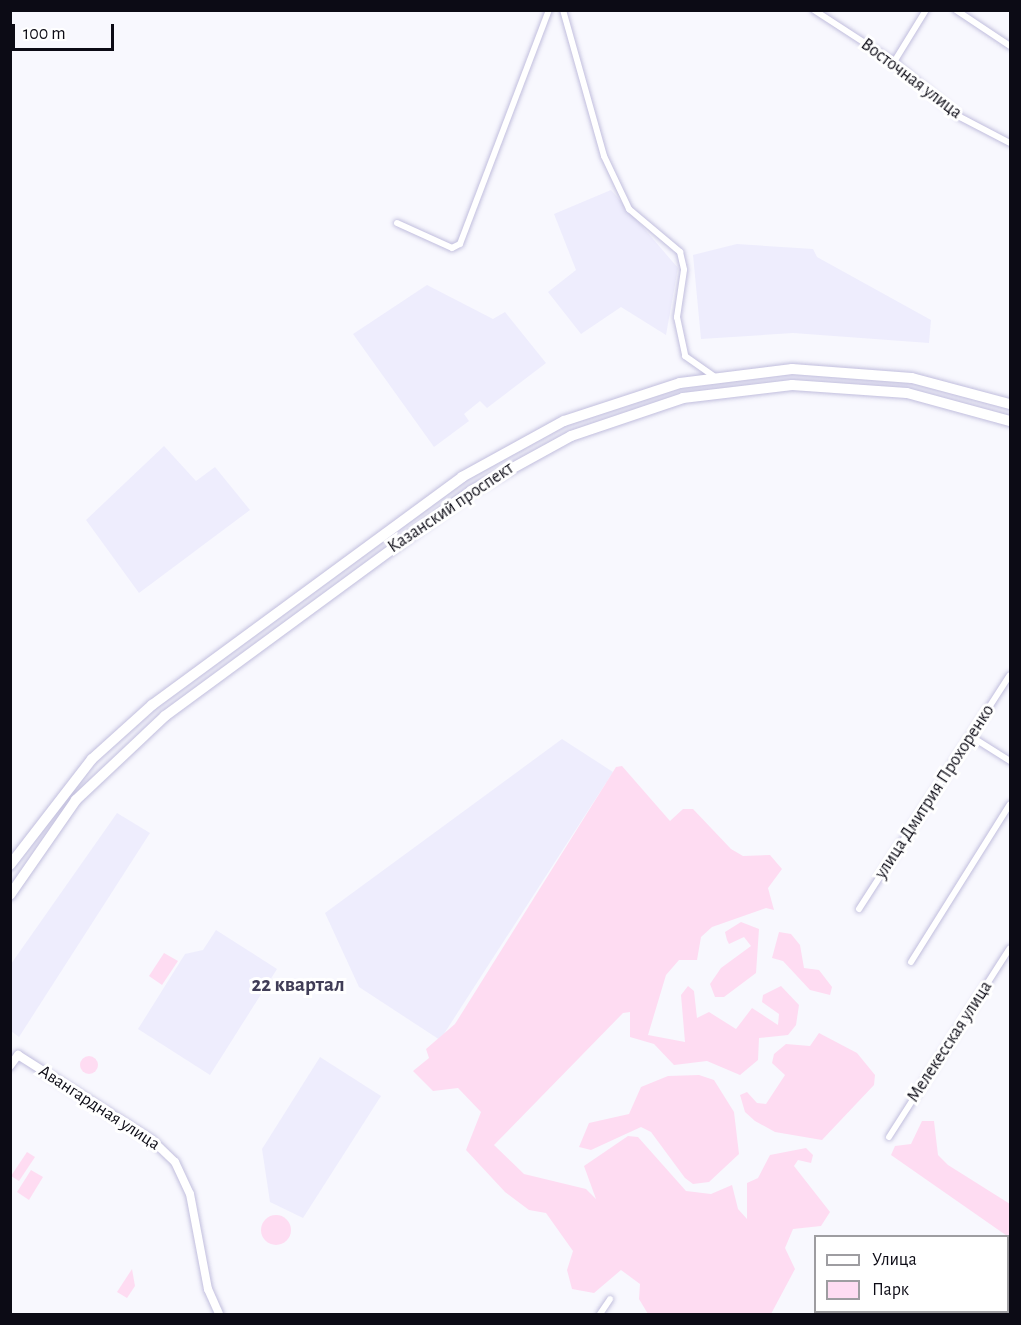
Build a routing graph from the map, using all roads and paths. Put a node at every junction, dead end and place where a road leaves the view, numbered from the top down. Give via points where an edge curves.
1 (549, 10) edge
2 (563, 10) edge
3 (814, 10) edge
4 (830, 10) edge
5 (926, 10) edge
6 (956, 10) edge
7 (825, 18) junction
8 (1011, 46) edge
9 (894, 62) junction
10 (1011, 143) edge
11 (397, 223) dead end
12 (715, 376) junction
13 (1011, 404) edge
14 (1011, 421) edge
15 (308, 590) junction
16 (316, 603) junction
17 (1011, 675) edge
18 (972, 737) junction
19 (1011, 761) edge
20 (1011, 804) edge
21 (10, 865) edge
22 (10, 895) edge
23 (859, 909) dead end
24 (1011, 948) edge
25 (911, 962) dead end
26 (10, 1066) edge
27 (889, 1137) dead end
28 (610, 1299) dead end
29 (219, 1314) edge
30 (600, 1314) edge

1 - 11 street via 460,244 452,248
2 - 12 street via 604,156 629,209 680,252 684,270 677,317 685,356
3 - 7 street, Восточная улица
4 - 7 street
5 - 9 street
6 - 8 street
7 - 9 street, Восточная улица
9 - 10 street, Восточная улица via 960,117
12 - 13 main road, Казанский проспект via 792,369 870,372
12 - 15 main road, Казанский проспект via 635,394 524,440 422,505
14 - 16 main road, Казанский проспект via 907,393 830,386 747,388 642,409 572,436 499,473
15 - 16 main road via 304,599
15 - 21 main road, Казанский проспект via 120,731 63,792
16 - 22 main road, Казанский проспект via 127,747 76,800
17 - 18 street, улица Дмитрия Прохоренко
18 - 19 street
18 - 23 street, улица Дмитрия Прохоренко
20 - 25 street
24 - 27 street, Мелекесская улица
26 - 29 street, Авангардная улица via 18,1055 152,1140 175,1162 190,1194 208,1289
28 - 30 street

